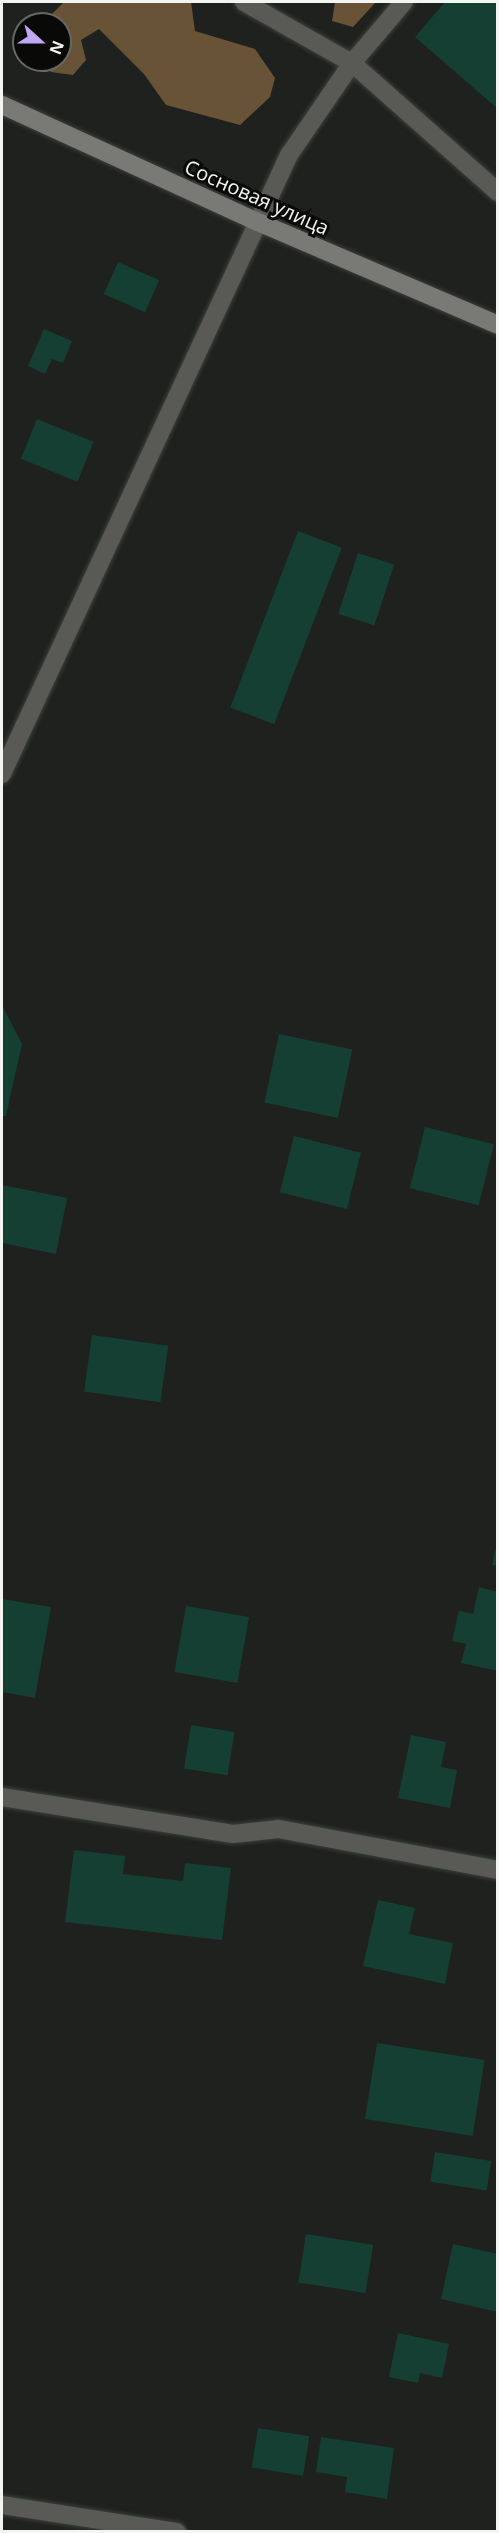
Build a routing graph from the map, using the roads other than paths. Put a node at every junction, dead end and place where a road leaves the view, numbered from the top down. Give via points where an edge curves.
1 (244, 2) edge
2 (404, 2) edge
3 (352, 63) junction
4 (2, 105) edge
5 (498, 192) edge
6 (258, 222) junction
7 (498, 325) edge
8 (2, 774) edge
9 (2, 1797) edge
10 (498, 1870) edge
11 (2, 2505) edge
12 (177, 2532) edge

1 - 3 street
2 - 3 street
3 - 5 street
3 - 6 street via 289,155
4 - 6 street, Сосновая улица
6 - 7 street, Сосновая улица
6 - 8 street
9 - 10 street via 233,1834 279,1829
11 - 12 street

